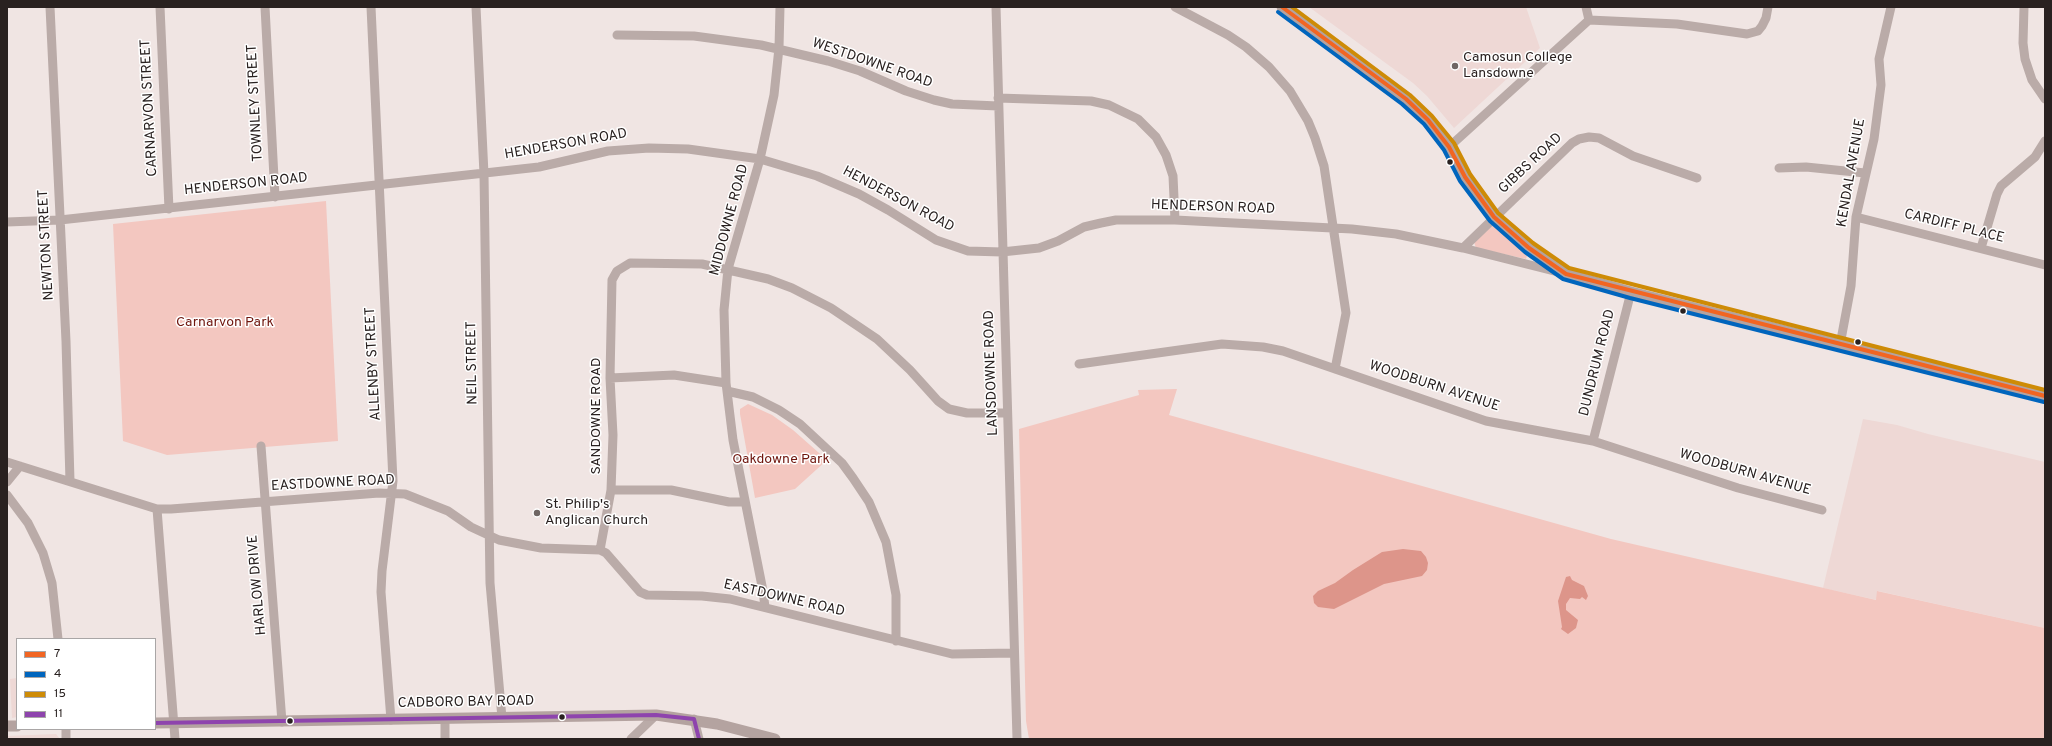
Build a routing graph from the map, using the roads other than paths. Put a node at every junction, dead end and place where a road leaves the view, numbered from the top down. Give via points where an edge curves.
1 (50, 7) edge
2 (160, 7) edge
3 (265, 7) edge
4 (371, 7) edge
5 (476, 7) edge
6 (780, 7) edge
7 (996, 7) edge
8 (1175, 7) edge
9 (1282, 7) edge
10 (1586, 7) edge
11 (1768, 7) edge
12 (1891, 7) edge
13 (2024, 7) edge
14 (1589, 20) junction
15 (618, 35) dead end
16 (779, 48) junction
17 (2045, 100) edge
18 (998, 102) junction
19 (2045, 141) edge
20 (1449, 147) junction
21 (760, 159) junction
22 (1779, 168) dead end
23 (1865, 173) junction
24 (484, 174) junction
25 (1697, 178) dead end
26 (380, 185) junction
27 (275, 197) junction
28 (169, 209) junction
29 (1494, 217) junction
30 (1856, 217) junction
31 (60, 220) junction
32 (1175, 220) junction
33 (7, 222) edge
34 (1334, 228) junction
35 (1463, 248) junction
36 (1981, 248) junction
37 (1002, 252) junction
38 (2045, 265) edge
39 (728, 269) junction
40 (1566, 274) junction
41 (1631, 292) junction
42 (1840, 345) junction
43 (1079, 364) dead end
44 (1335, 369) junction
45 (610, 378) junction
46 (726, 387) junction
47 (2045, 396) edge
48 (1007, 413) junction
49 (1593, 441) junction
50 (261, 446) dead end
51 (7, 462) edge
52 (20, 466) junction
53 (70, 481) junction
54 (7, 482) edge
55 (612, 490) junction
56 (393, 493) junction
57 (7, 495) edge
58 (265, 502) junction
59 (745, 502) junction
60 (157, 509) junction
61 (1822, 510) dead end
62 (489, 537) junction
63 (600, 550) junction
64 (765, 607) junction
65 (58, 638) edge
66 (896, 641) junction
67 (1014, 653) junction
68 (656, 715) junction
69 (502, 718) junction
70 (445, 719) junction
71 (694, 719) junction
72 (391, 720) junction
73 (282, 722) junction
74 (156, 724) edge
75 (174, 724) junction
76 (175, 739) edge
77 (445, 739) edge
78 (632, 739) edge
79 (699, 739) edge
80 (775, 739) edge
81 (1017, 739) edge

1 - 31 street, NEWTON STREET
2 - 28 street, CARNARVON STREET
3 - 27 street, TOWNLEY STREET
4 - 26 street, ALLENBY STREET
5 - 24 street, NEIL STREET
6 - 16 street, MIDDOWNE ROAD
7 - 18 street, LANSDOWNE ROAD
8 - 34 street via 1203,20 1246,47 1269,67 1290,91 1308,121 1324,166
9 - 20 main road via 1406,99 1428,120
10 - 14 street
11 - 14 street via 1762,26 1758,31 1747,34 1677,24
12 - 23 street, KENDAL AVENUE via 1879,59 1881,85 1874,139
13 - 17 street via 2024,59 2032,80
14 - 20 street
15 - 16 street, WESTDOWNE ROAD via 694,36
16 - 18 street, WESTDOWNE ROAD via 860,71 934,100 958,104
16 - 21 street, MIDDOWNE ROAD via 774,95
18 - 32 street, WESTDOWNE ROAD via 1091,101 1109,105 1138,119 1156,137 1166,155 1173,176
18 - 37 street, LANSDOWNE ROAD
19 - 36 street via 2034,157 2001,186
20 - 29 main road via 1465,177
21 - 24 street, HENDERSON ROAD via 688,149 632,149 608,151 539,168
21 - 37 street, HENDERSON ROAD via 840,185 947,245 968,251
21 - 39 street, MIDDOWNE ROAD
22 - 23 street via 1806,167
23 - 30 street, KENDAL AVENUE
24 - 26 street, HENDERSON ROAD
24 - 62 street, NEIL STREET
25 - 29 street, GIBBS ROAD via 1633,156 1599,138 1589,137 1572,143
26 - 27 street, HENDERSON ROAD
26 - 56 street, ALLENBY STREET
27 - 28 street, HENDERSON ROAD
28 - 31 street, HENDERSON ROAD
29 - 35 street, GIBBS ROAD
29 - 40 main road via 1529,248
30 - 36 street, CARDIFF PLACE
30 - 42 street, KENDAL AVENUE via 1851,286
31 - 33 street, HENDERSON ROAD
31 - 53 street, NEWTON STREET
32 - 34 street, HENDERSON ROAD
32 - 37 street, HENDERSON ROAD via 1116,220 1084,227 1039,248
34 - 35 street, HENDERSON ROAD via 1396,234
34 - 44 street via 1346,313
35 - 40 street, HENDERSON ROAD
36 - 38 street, CARDIFF PLACE
37 - 48 street, LANSDOWNE ROAD
39 - 45 street, SANDOWNE ROAD via 702,264 639,262 630,263 617,271 612,280
39 - 46 street, MIDDOWNE ROAD via 724,310
39 - 48 street via 792,288 831,308 877,339 949,409 963,413
40 - 41 main road, HENDERSON ROAD
41 - 42 main road, HENDERSON ROAD
41 - 49 street, DUNDRUM ROAD
42 - 47 main road, HENDERSON ROAD
43 - 44 street, WOODBURN AVENUE via 1201,346 1245,344 1283,351
44 - 49 street, WOODBURN AVENUE via 1486,421
45 - 46 street via 674,375
45 - 55 street, SANDOWNE ROAD
46 - 59 street, MIDDOWNE ROAD
46 - 66 street via 753,397 795,420 826,446 853,478 869,502 886,542 896,595
48 - 67 street, LANSDOWNE ROAD
49 - 61 street, WOODBURN AVENUE via 1738,488
50 - 58 street, HARLOW DRIVE
51 - 52 street, EASTDOWNE ROAD
52 - 53 street, EASTDOWNE ROAD
52 - 54 street
53 - 60 street, EASTDOWNE ROAD
55 - 59 street via 671,490 729,502
55 - 63 street, SANDOWNE ROAD
56 - 58 street, EASTDOWNE ROAD
56 - 62 street, EASTDOWNE ROAD via 430,502
56 - 72 street, ALLENBY STREET via 381,592
57 - 65 street via 28,523 43,553 52,583
58 - 60 street, EASTDOWNE ROAD
58 - 73 street, HARLOW DRIVE
59 - 64 street, MIDDOWNE ROAD
60 - 75 street
62 - 63 street, EASTDOWNE ROAD via 520,545
62 - 69 street, NEIL STREET via 490,583
63 - 64 street, EASTDOWNE ROAD via 606,553 640,592 647,595 714,597
64 - 66 street, EASTDOWNE ROAD
66 - 67 street, EASTDOWNE ROAD via 952,654
67 - 81 street, LANSDOWNE ROAD
68 - 69 main road, CADBORO BAY ROAD
68 - 71 main road, CADBORO BAY ROAD
68 - 78 street
69 - 70 main road, CADBORO BAY ROAD
70 - 72 main road, CADBORO BAY ROAD
70 - 77 street
71 - 79 street
71 - 80 main road, CADBORO BAY ROAD
72 - 73 main road, CADBORO BAY ROAD
73 - 75 main road, CADBORO BAY ROAD
74 - 75 main road, CADBORO BAY ROAD
75 - 76 street

